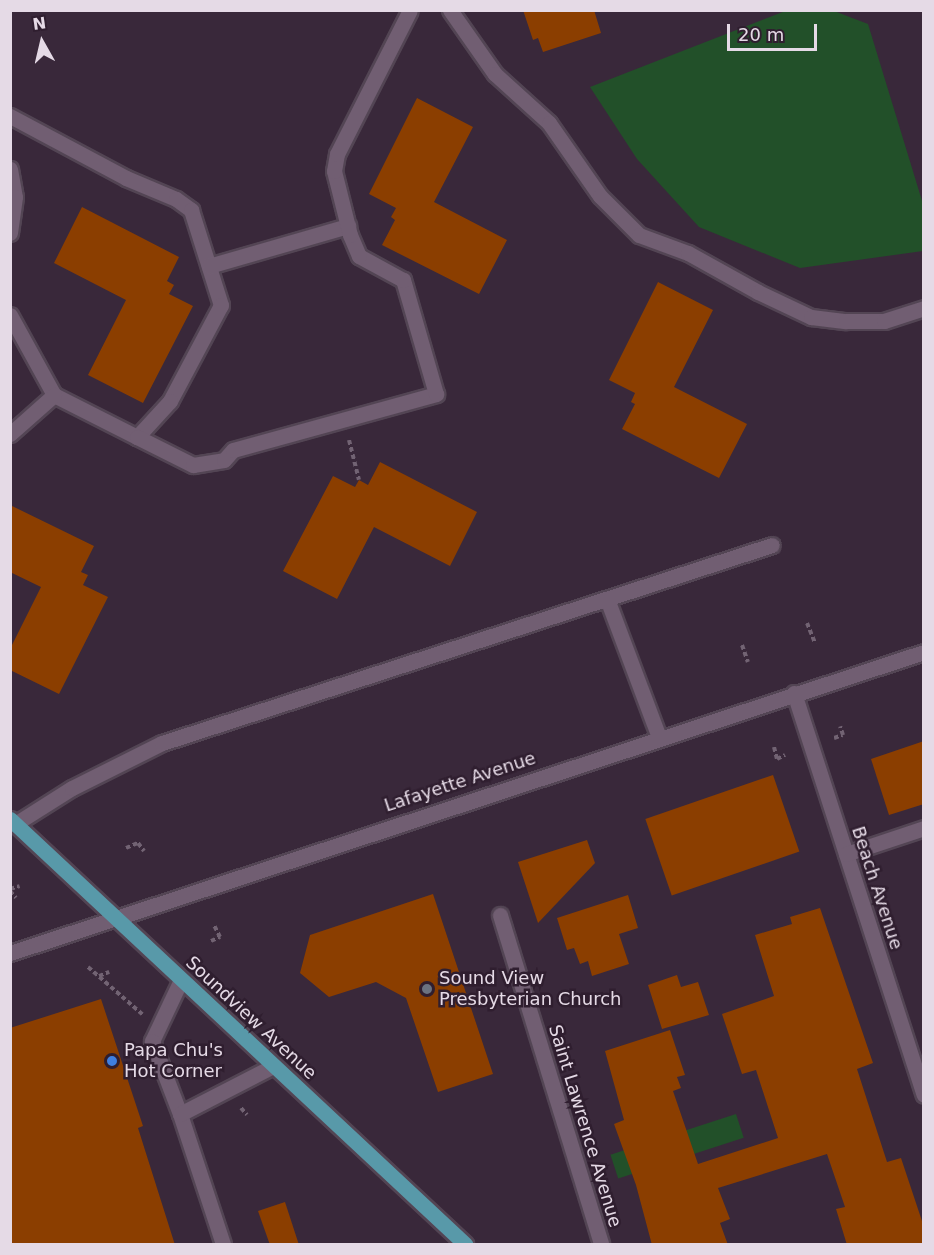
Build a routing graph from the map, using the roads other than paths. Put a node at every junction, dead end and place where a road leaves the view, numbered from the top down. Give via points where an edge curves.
1 (410, 10) edge
2 (450, 10) edge
3 (10, 116) edge
4 (10, 169) edge
5 (348, 226) junction
6 (10, 233) edge
7 (209, 266) junction
8 (924, 308) edge
9 (10, 315) edge
10 (54, 395) junction
11 (10, 434) edge
12 (137, 437) junction
13 (772, 545) dead end
14 (607, 599) junction
15 (924, 652) edge
16 (794, 693) junction
17 (659, 737) junction
18 (13, 822) edge
19 (924, 828) edge
20 (846, 854) junction
21 (500, 915) dead end
22 (114, 918) junction
23 (10, 953) edge
24 (181, 980) junction
25 (273, 1066) junction
26 (924, 1095) edge
27 (180, 1114) junction
28 (223, 1245) edge
29 (465, 1245) edge
30 (601, 1245) edge

1 - 5 street via 337,153 334,171
2 - 8 street via 495,74 549,123 600,196 639,235 688,253 811,317 885,321
3 - 7 street via 191,210
4 - 6 street via 15,197
5 - 7 street
5 - 12 street via 360,256 403,280 436,393 233,450 224,460 193,465
7 - 12 street via 221,304 170,401
9 - 10 street
10 - 11 street
10 - 12 street
13 - 14 street
14 - 17 street
14 - 18 street via 162,743
15 - 16 street, Lafayette Avenue
16 - 17 street, Lafayette Avenue
16 - 20 street, Beach Avenue
17 - 22 street, Lafayette Avenue
18 - 22 main road, Soundview Avenue
19 - 20 street
20 - 26 street, Beach Avenue
21 - 30 street, Saint Lawrence Avenue
22 - 23 street, Lafayette Avenue
22 - 24 main road, Soundview Avenue
24 - 25 main road, Soundview Avenue
24 - 27 street via 152,1041
25 - 27 street
25 - 29 main road, Soundview Avenue
27 - 28 street

